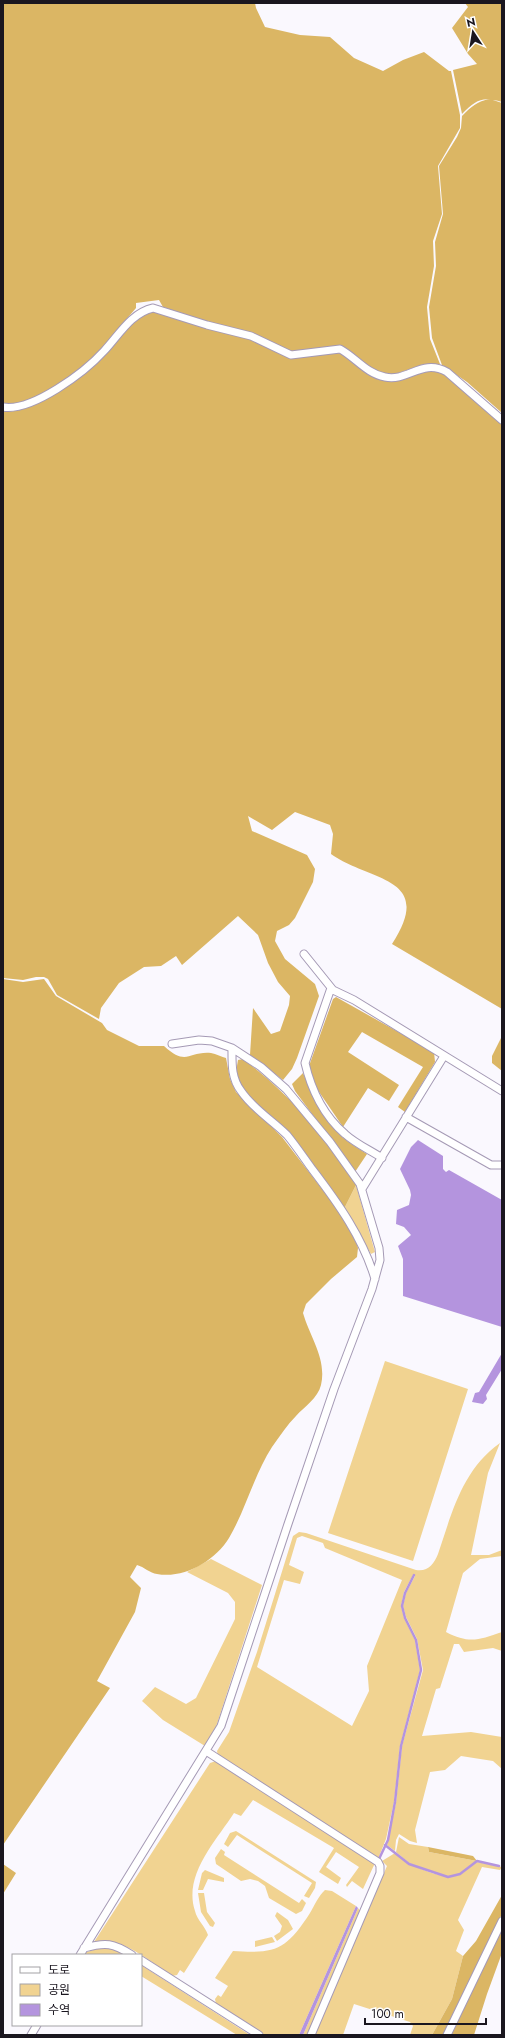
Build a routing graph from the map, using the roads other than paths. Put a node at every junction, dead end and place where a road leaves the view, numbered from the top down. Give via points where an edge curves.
1 (3, 407) edge
2 (502, 420) edge
3 (304, 954) dead end
4 (331, 988) junction
5 (172, 1044) dead end
6 (232, 1048) junction
7 (444, 1056) junction
8 (502, 1091) edge
9 (406, 1117) junction
10 (382, 1158) junction
11 (502, 1165) edge
12 (362, 1189) junction
13 (375, 1280) junction
14 (206, 1751) junction
15 (502, 1920) edge
16 (84, 1948) junction
17 (81, 1954) edge
18 (130, 1954) edge
19 (142, 1961) edge
20 (36, 2026) edge
21 (30, 2035) edge
22 (259, 2035) edge
23 (311, 2035) edge
24 (447, 2035) edge

1 - 2 street via 22,407 34,403 68,381 94,362 133,317 153,308 251,336 291,355 340,349 372,372 384,377 395,377 424,367 437,367 447,372
3 - 4 street
4 - 7 street
4 - 10 street via 305,1063 308,1075 332,1120 345,1135
5 - 6 street via 199,1040 212,1041
6 - 12 street via 262,1067 286,1089 342,1158
6 - 13 street via 233,1073 240,1091 287,1136 337,1203 371,1264
7 - 8 street
7 - 9 street
9 - 10 street
9 - 11 street via 491,1165
10 - 12 street
12 - 13 street via 379,1248 380,1260
13 - 14 street via 319,1434 221,1726
14 - 16 street
14 - 23 street via 378,1862 380,1866 380,1873
15 - 24 street
16 - 17 street
16 - 18 street via 107,1944 117,1946
19 - 22 street
20 - 21 street

